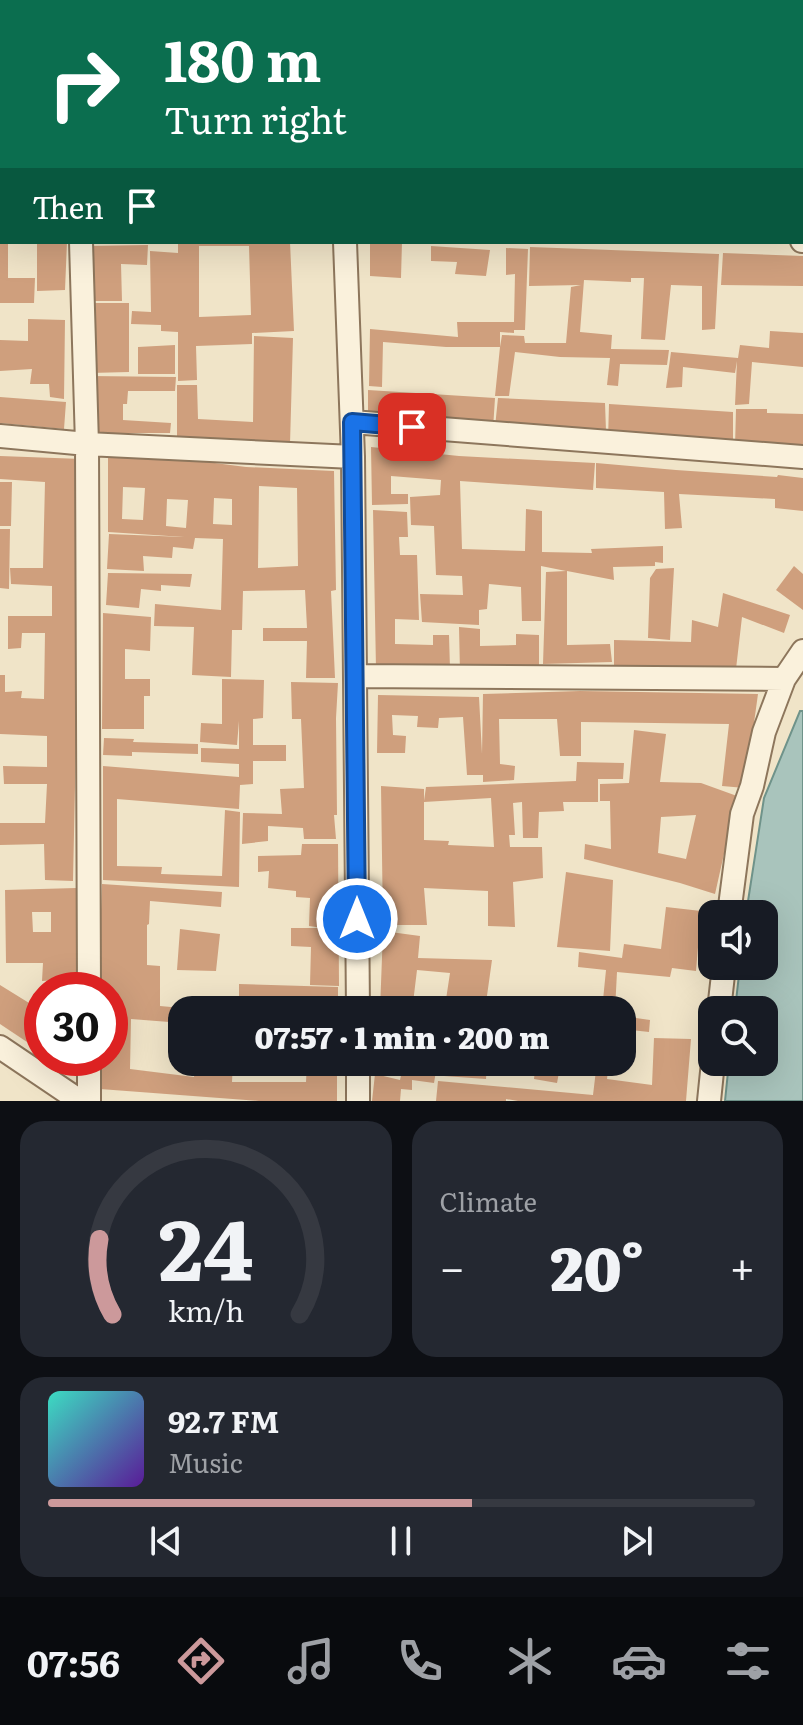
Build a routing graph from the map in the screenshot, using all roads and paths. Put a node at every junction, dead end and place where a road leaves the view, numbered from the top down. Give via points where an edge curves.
1 (81, 244) edge
2 (345, 244) edge
3 (352, 422) junction
4 (0, 436) edge
5 (87, 444) junction
6 (353, 457) junction
7 (803, 457) edge
8 (803, 651) edge
9 (355, 676) junction
10 (784, 679) junction
11 (731, 900) edge
12 (89, 972) edge
13 (358, 996) edge
14 (0, 1047) edge
15 (89, 1076) edge
16 (358, 1076) edge
17 (712, 1076) edge
18 (80, 1101) edge
19 (89, 1101) edge
20 (358, 1101) edge
21 (709, 1101) edge

1 - 5 street
2 - 3 street
3 - 6 street
3 - 7 street
4 - 5 street
5 - 6 street
5 - 12 street
6 - 9 street
8 - 10 street
9 - 10 street
9 - 13 street
10 - 11 street via 742,814
14 - 18 street
15 - 19 street
16 - 20 street
17 - 21 street

